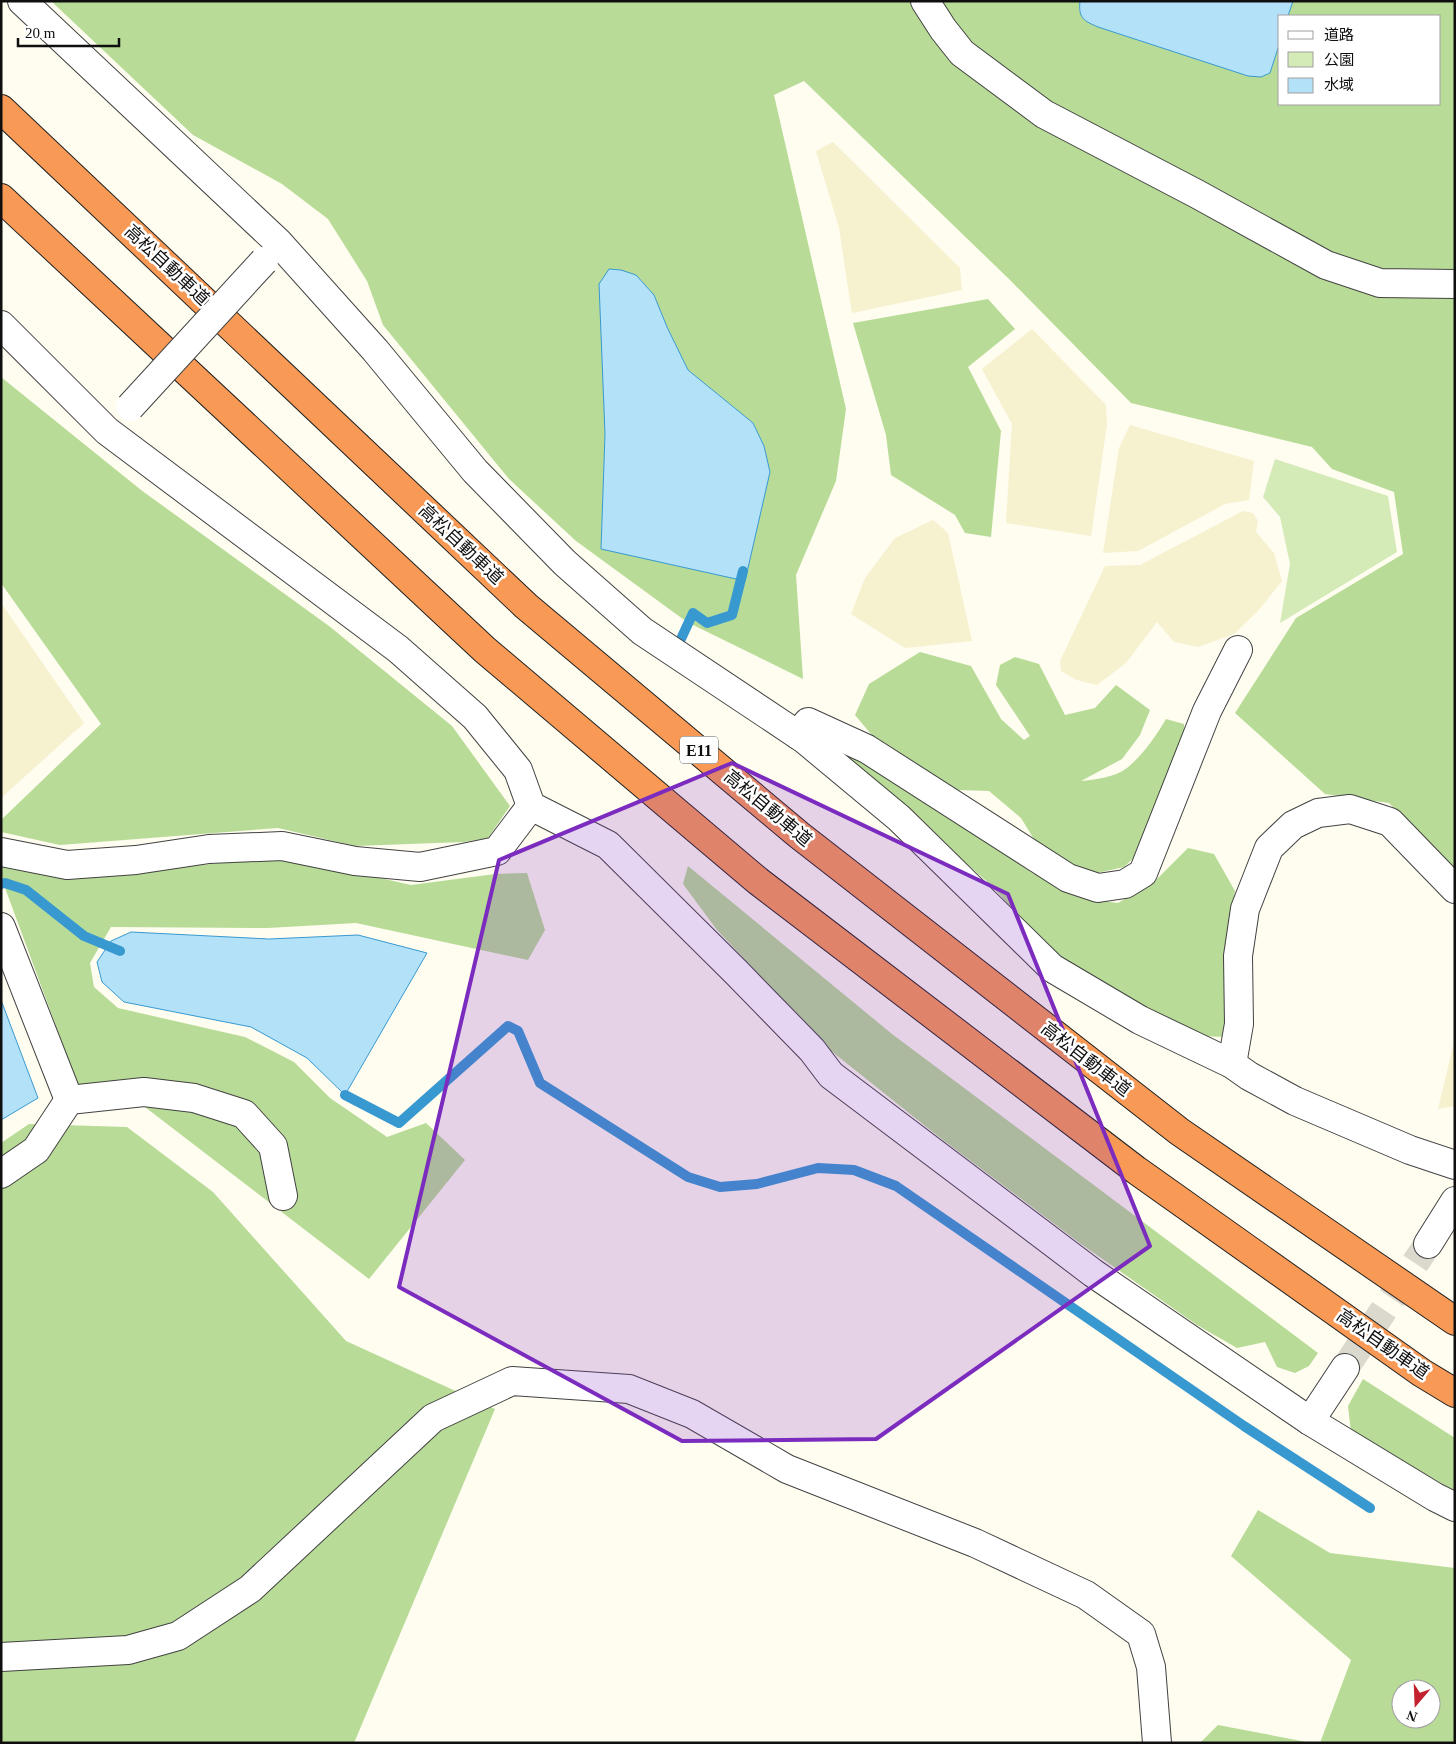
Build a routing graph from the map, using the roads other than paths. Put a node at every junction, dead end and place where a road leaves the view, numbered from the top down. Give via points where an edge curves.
1 (22, 1) edge
2 (926, 1) edge
3 (1, 109) edge
4 (1, 198) edge
5 (272, 252) junction
6 (1455, 284) edge
7 (1, 324) edge
8 (107, 431) junction
9 (1238, 650) dead end
10 (798, 735) junction
11 (531, 806) junction
12 (1, 852) edge
13 (1455, 889) edge
14 (1, 927) edge
15 (1232, 1064) junction
16 (69, 1100) junction
17 (1455, 1164) edge
18 (1, 1174) edge
19 (283, 1196) dead end
20 (1455, 1201) edge
21 (1428, 1244) tunnel mouth
22 (1455, 1321) edge
23 (1345, 1368) tunnel mouth
24 (1455, 1394) edge
25 (1310, 1421) junction
26 (1455, 1507) edge
27 (1, 1657) edge
28 (1156, 1743) edge

1 - 5 street
2 - 6 street via 943,30 962,53 1044,114 1326,265 1380,283
3 - 22 highway, 高松自動車道 / E11 via 526,606 799,835 1180,1132
4 - 24 highway, 高松自動車道 via 485,650 758,881 1136,1170
5 - 8 street, bridge
5 - 10 street via 375,350 475,471 565,563 642,631
7 - 8 street
8 - 11 street via 405,655 475,717 518,770
9 - 10 street via 1207,711 1143,872 1125,884 1098,888 1068,878 867,750 808,722
10 - 15 street via 899,818 1052,968 1140,1020
11 - 12 street via 497,851 420,866 355,861 282,846 210,849 67,866
11 - 25 street via 608,845 805,1043 831,1075 1093,1272
13 - 15 street via 1390,822 1350,808 1318,812 1293,825 1269,848 1245,909 1238,956 1238,1024
14 - 16 street
15 - 17 street via 1295,1101 1410,1150
16 - 18 street via 36,1150
16 - 19 street via 144,1092 194,1098 244,1114 273,1146
20 - 21 street
23 - 25 street
25 - 26 street
27 - 28 street via 128,1650 178,1636 250,1589 433,1418 512,1381 629,1389 692,1414 787,1469 975,1543 1086,1595 1141,1634 1151,1667

